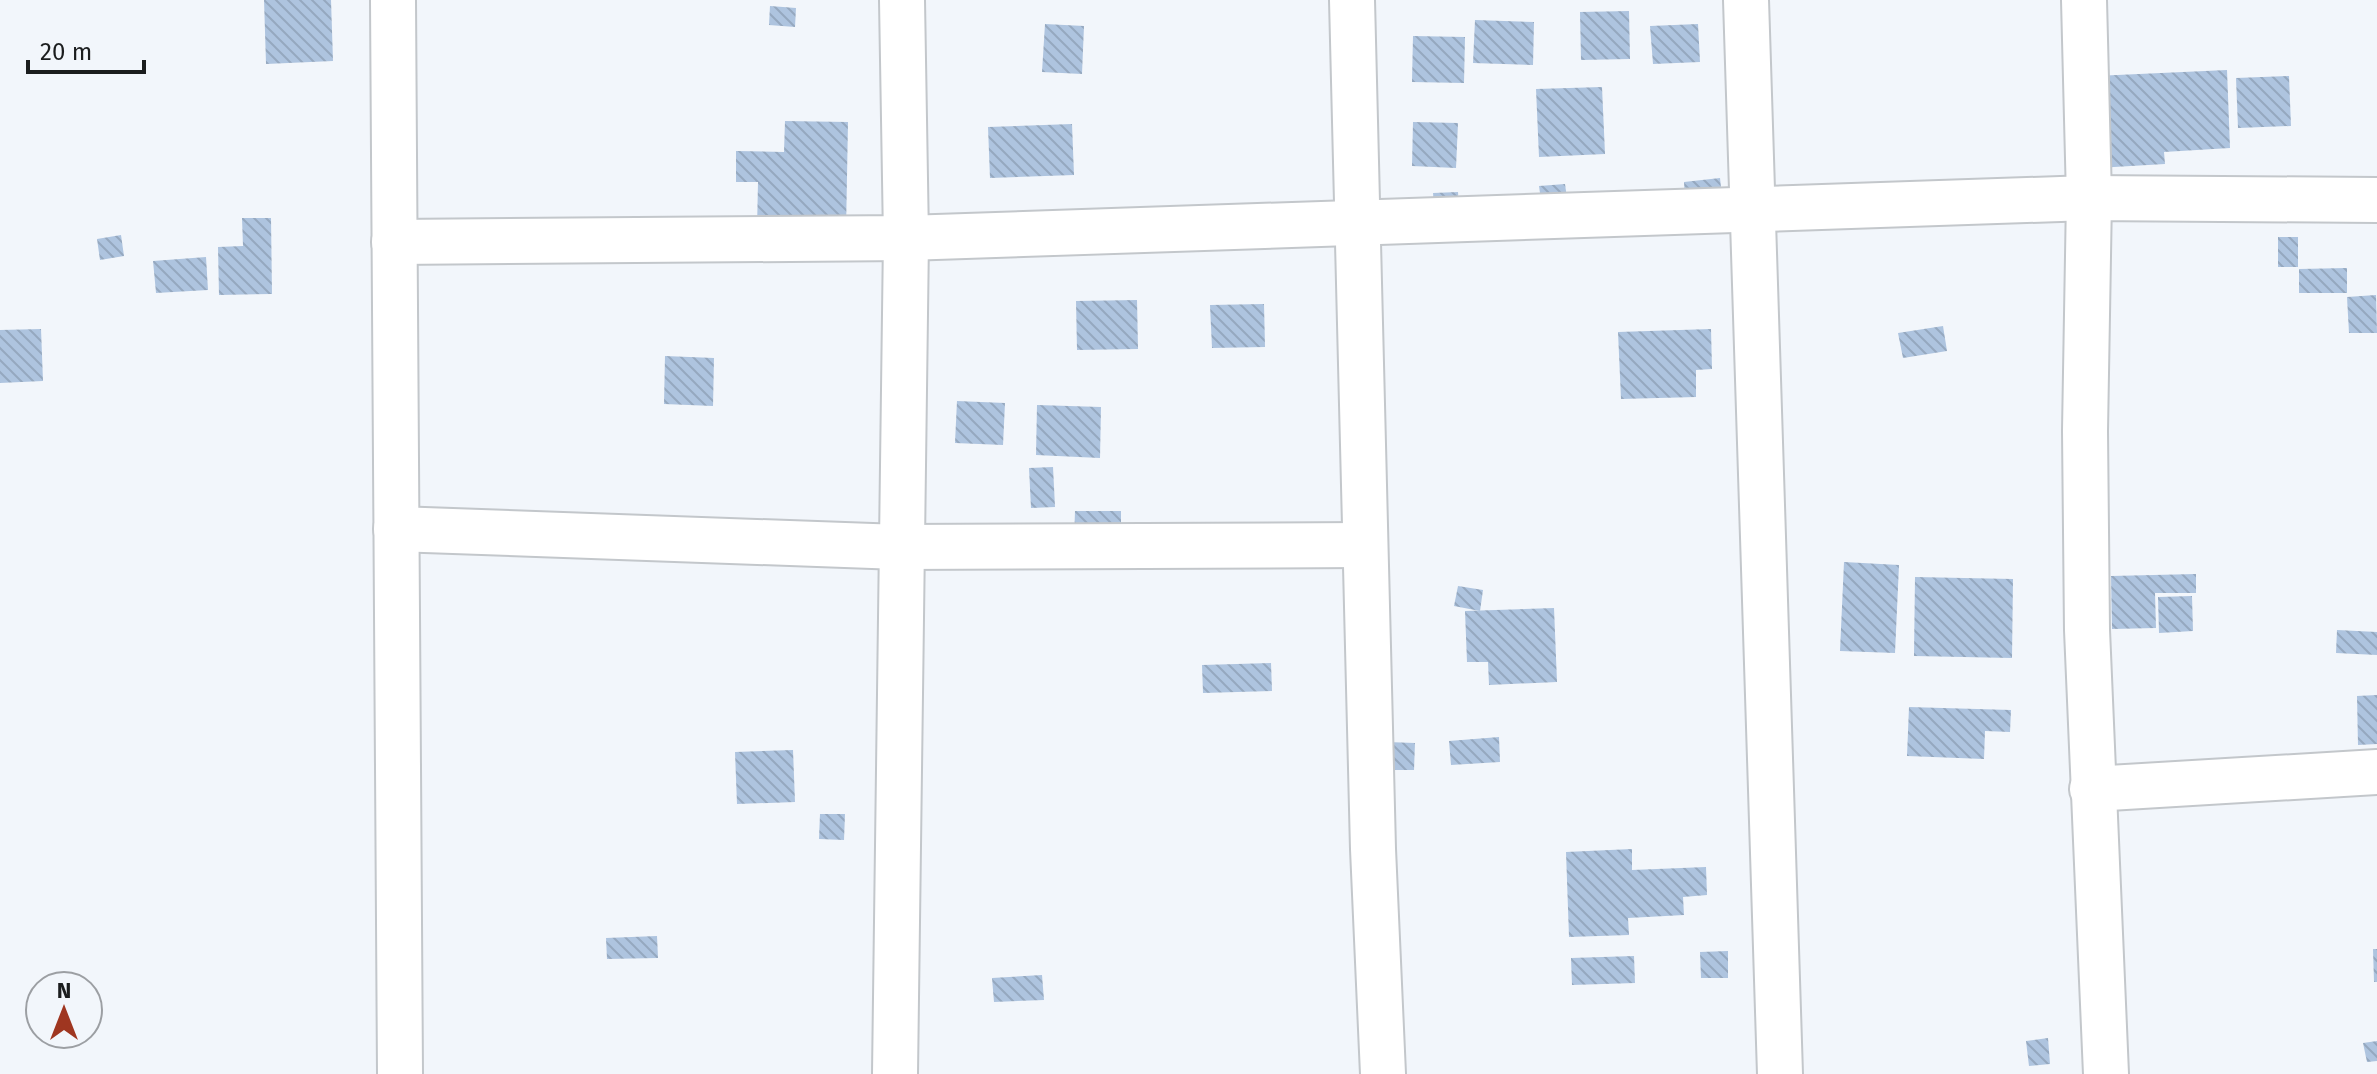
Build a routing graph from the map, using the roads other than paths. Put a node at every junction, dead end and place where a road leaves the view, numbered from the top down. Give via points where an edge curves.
1 (393, 0) edge
2 (902, 0) edge
3 (1352, 0) edge
4 (1746, 0) edge
5 (2084, 0) edge
6 (2089, 198) junction
7 (2377, 200) edge
8 (1753, 207) junction
9 (1355, 222) junction
10 (906, 238) junction
11 (394, 242) junction
12 (396, 529) junction
13 (1365, 545) junction
14 (900, 547) junction
15 (2377, 772) edge
16 (2092, 789) junction
17 (400, 1074) edge
18 (895, 1074) edge
19 (1383, 1074) edge
20 (1780, 1074) edge
21 (2106, 1074) edge

1 - 11 street
2 - 10 street
3 - 9 street
4 - 8 street
5 - 6 street
6 - 7 street
6 - 8 street
6 - 16 street via 2085,431
8 - 9 street
8 - 20 street
9 - 10 street
9 - 13 street
10 - 11 street
10 - 14 street
11 - 12 street
12 - 14 street
12 - 17 street
13 - 14 street
13 - 19 street
14 - 18 street
15 - 16 street
16 - 21 street

